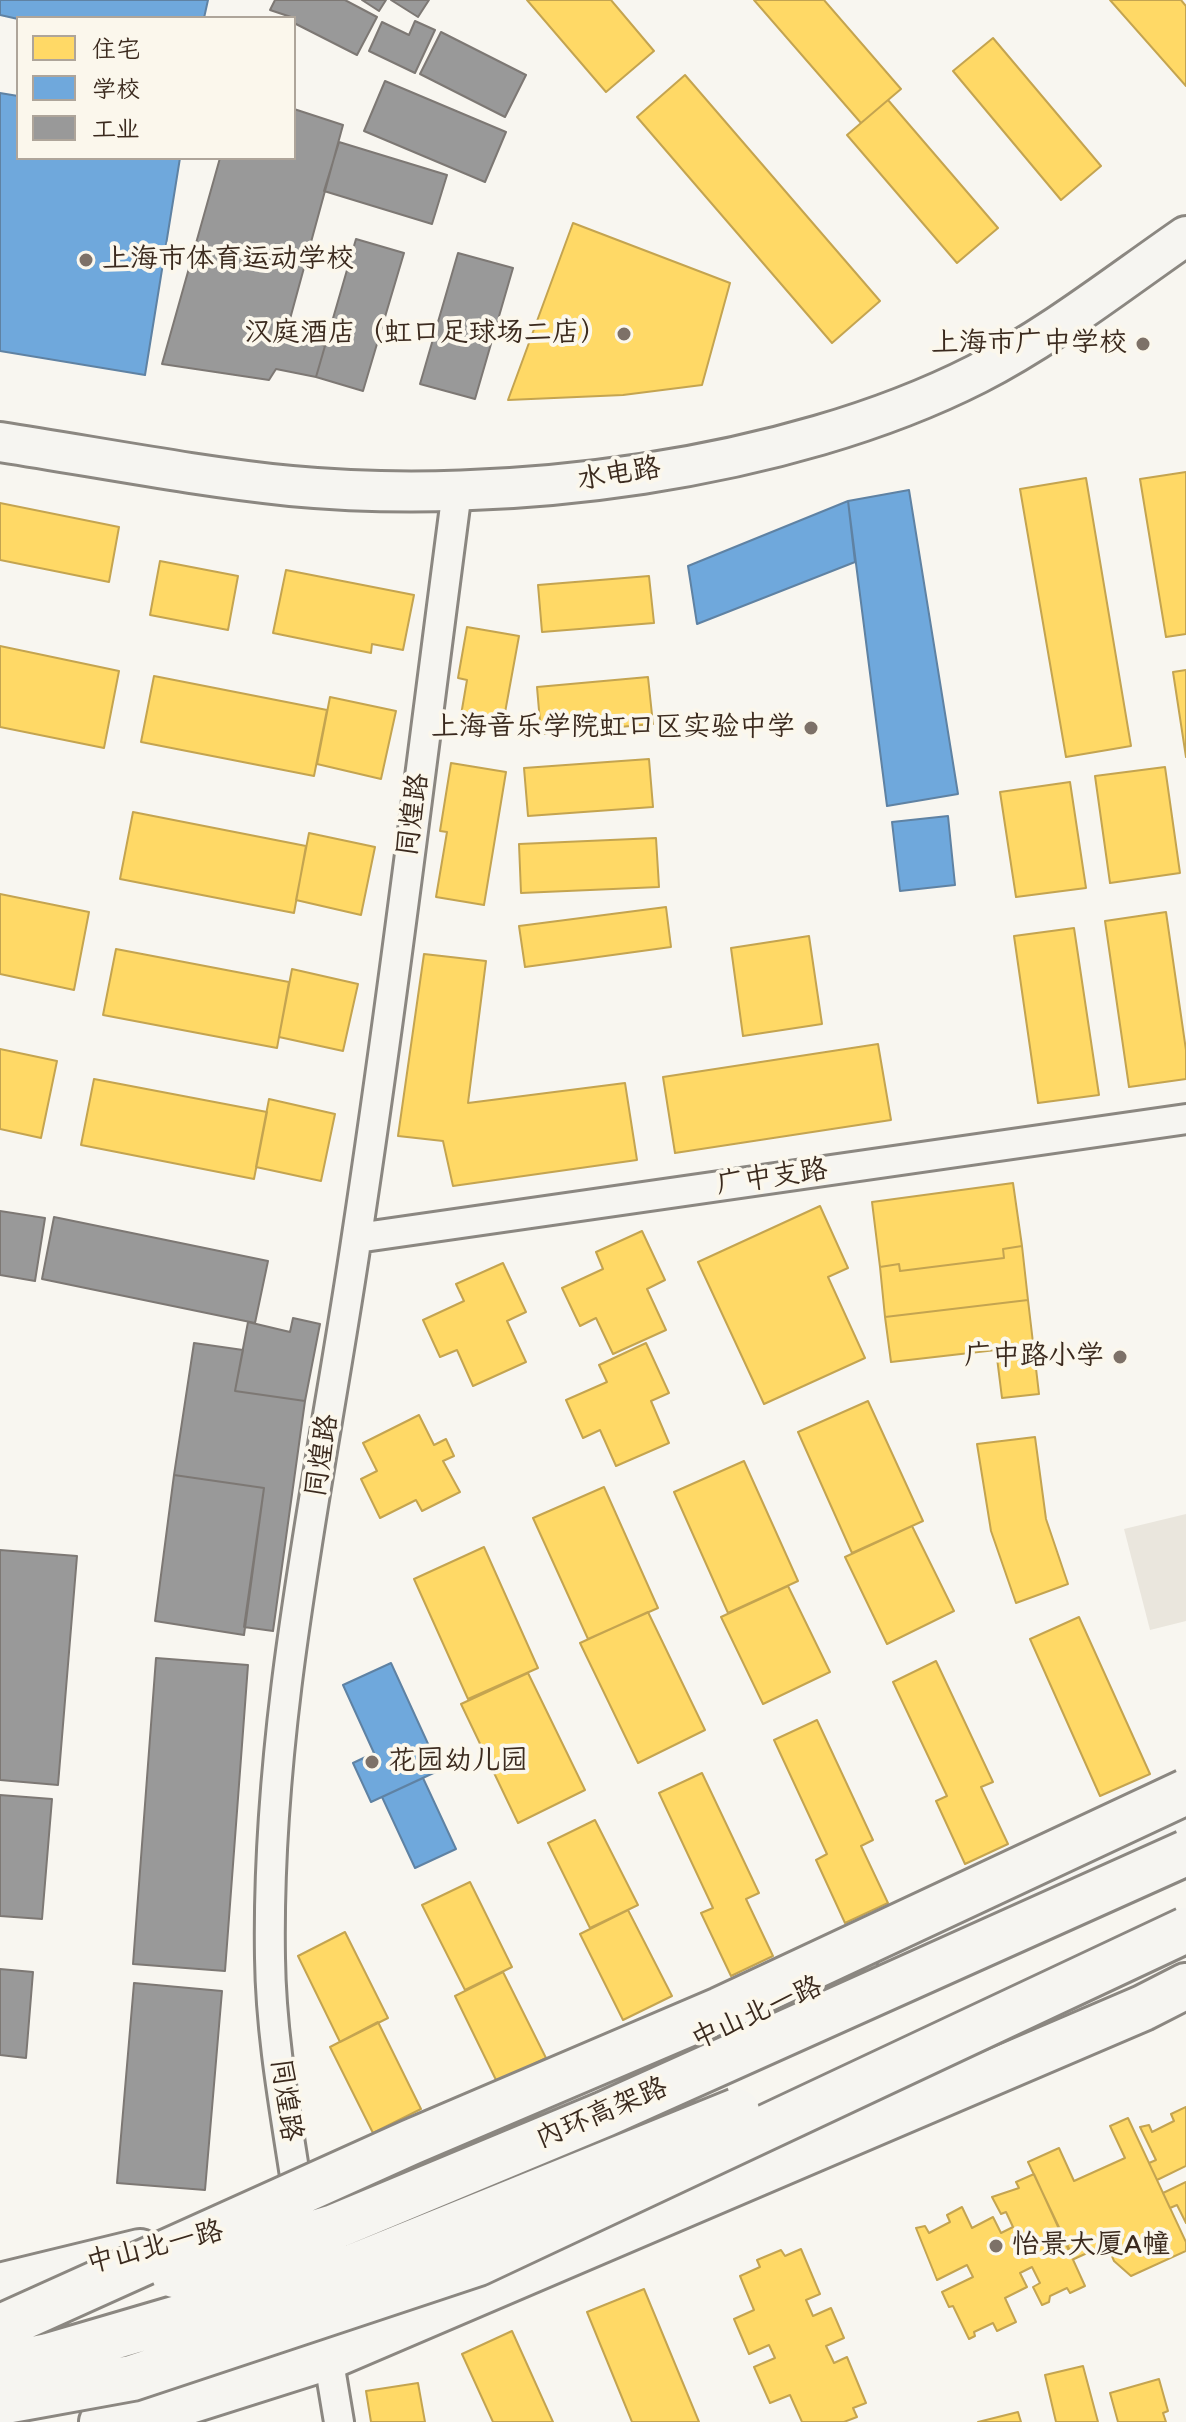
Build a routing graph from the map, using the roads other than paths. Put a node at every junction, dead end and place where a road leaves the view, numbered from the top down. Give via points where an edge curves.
1 (1186, 236) edge
2 (0, 442) edge
3 (457, 491) junction
4 (1186, 1119) edge
5 (357, 1238) junction
6 (1186, 1792) edge
7 (1186, 1819) edge
8 (1186, 1853) edge
9 (1186, 1902) edge
10 (1186, 1930) edge
11 (1186, 1986) edge
12 (301, 2213) junction
13 (0, 2286) edge
14 (0, 2327) edge
15 (328, 2357) junction
16 (0, 2366) edge
17 (0, 2402) edge
18 (102, 2422) edge
19 (339, 2422) edge

1 - 3 main road, 水电路 via 1005,359 943,390 871,416 792,441 634,474
2 - 3 main road, 水电路 via 291,486
3 - 5 street, 同煌路
4 - 5 street, 广中支路
5 - 12 street, 同煌路 via 272,1822 274,2022
6 - 14 main road, bridge via 720,2010
7 - 12 main road, 中山北一路 via 460,2149
8 - 14 main road, 内环高架路, bridge via 619,2107 334,2227
9 - 16 main road, 内环高架路, bridge via 762,2100 355,2266
10 - 17 main road, bridge via 478,2263 132,2378
11 - 15 main road
12 - 13 main road, 中山北一路
12 - 15 street, 同煌路
15 - 18 main road via 145,2415
15 - 19 street, 同煌路

